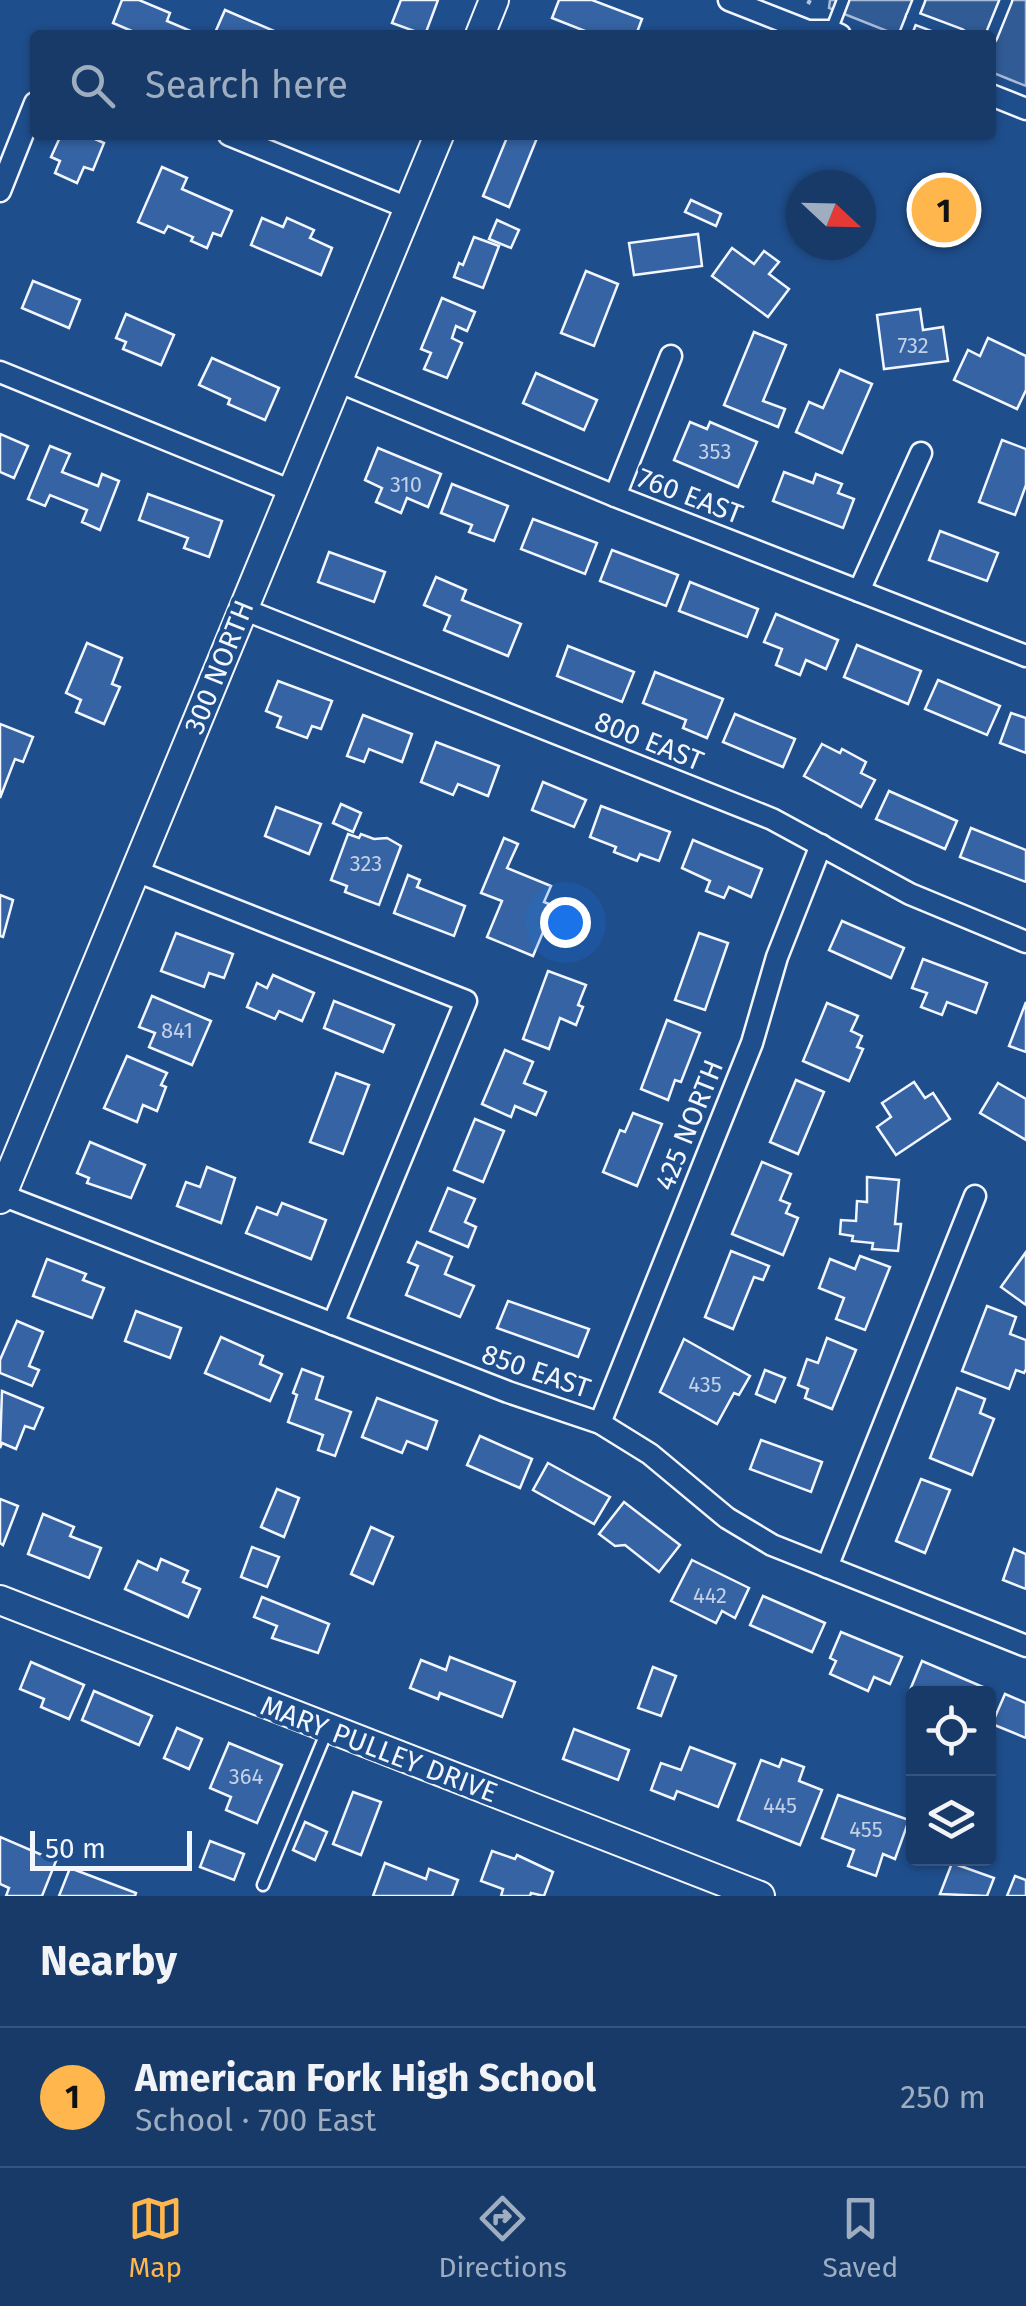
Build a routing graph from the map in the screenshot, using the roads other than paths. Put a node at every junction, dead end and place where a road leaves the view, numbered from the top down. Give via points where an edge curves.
1 (494, 0) edge
2 (729, 0) edge
3 (843, 0) edge
4 (919, 0) edge
5 (1006, 0) edge
6 (912, 17) junction
7 (482, 30) edge
8 (803, 30) edge
9 (836, 30) edge
10 (907, 30) edge
11 (947, 30) edge
12 (994, 30) edge
13 (996, 97) edge
14 (1026, 109) edge
15 (30, 115) edge
16 (240, 140) edge
17 (436, 140) edge
18 (0, 190) edge
19 (408, 208) junction
20 (672, 356) dead end
21 (0, 372) edge
22 (337, 381) junction
23 (920, 453) dead end
24 (292, 491) junction
25 (615, 496) junction
26 (859, 591) junction
27 (243, 609) junction
28 (1026, 656) edge
29 (821, 846) junction
30 (136, 871) junction
31 (1026, 942) edge
32 (975, 1196) dead end
33 (1, 1197) edge
34 (333, 1324) junction
35 (600, 1423) junction
36 (828, 1567) junction
37 (0, 1600) edge
38 (1026, 1646) edge
39 (327, 1730) junction
40 (263, 1885) dead end
41 (760, 1896) edge

1 - 7 street
2 - 8 street
3 - 9 lane
4 - 6 lane
5 - 12 lane
6 - 10 lane
6 - 11 lane
13 - 14 street
15 - 18 street
16 - 19 street
17 - 19 street, 300 NORTH
19 - 22 street, 300 NORTH
20 - 25 street
21 - 24 street
22 - 24 street, 300 NORTH
22 - 25 street, 760 EAST
23 - 26 street
24 - 27 street, 300 NORTH
25 - 26 street, 760 EAST
26 - 28 street, 760 EAST
27 - 29 street, 800 EAST via 772,819
27 - 30 street, 300 NORTH
29 - 31 street, 800 EAST via 910,894
29 - 35 street, 425 NORTH via 776,957 752,1042
30 - 33 street, 300 NORTH
30 - 34 street via 466,1001
32 - 36 street
33 - 34 street, 850 EAST
34 - 35 street, 850 EAST
35 - 36 street, 850 EAST via 750,1532
36 - 38 street, 850 EAST
37 - 39 street, MARY PULLEY DRIVE
39 - 40 lane
39 - 41 street, MARY PULLEY DRIVE

